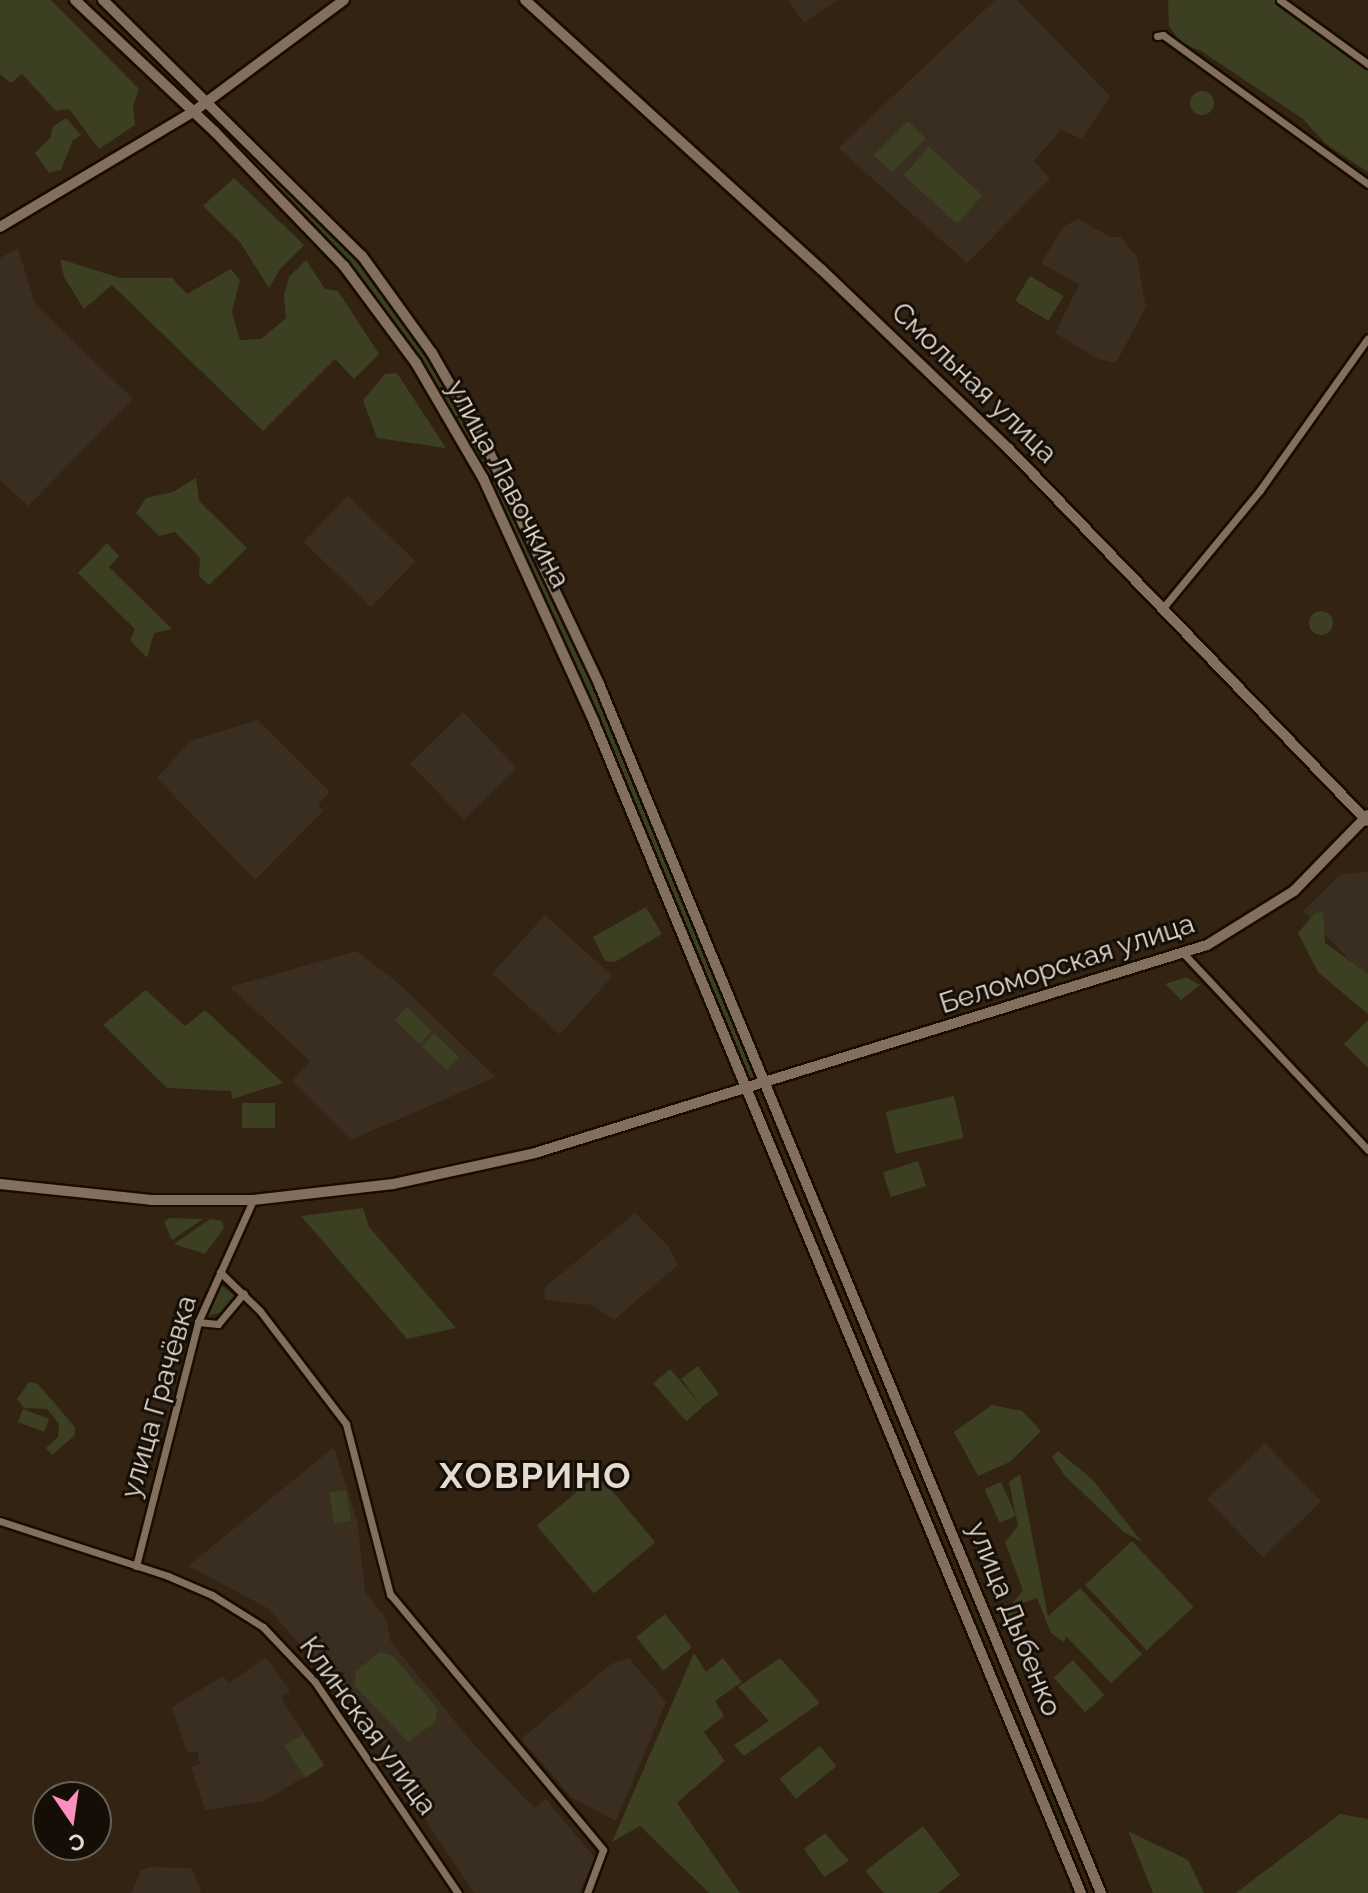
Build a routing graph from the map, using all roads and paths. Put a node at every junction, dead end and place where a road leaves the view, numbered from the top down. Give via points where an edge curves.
1 (75, 0) edge
2 (103, 0) edge
3 (344, 0) edge
4 (525, 0) edge
5 (1280, 0) edge
6 (1157, 36) dead end
7 (1368, 64) edge
8 (208, 101) junction
9 (193, 112) junction
10 (1368, 184) edge
11 (0, 227) edge
12 (1368, 338) edge
13 (526, 522) junction
14 (510, 530) junction
15 (536, 543) junction
16 (520, 551) junction
17 (1162, 609) junction
18 (1367, 817) edge
19 (1184, 954) junction
20 (767, 1083) junction
21 (748, 1089) junction
22 (1368, 1150) edge
23 (808, 1180) junction
24 (0, 1184) edge
25 (788, 1188) junction
26 (253, 1200) junction
27 (220, 1272) junction
28 (244, 1293) junction
29 (198, 1322) junction
30 (883, 1364) junction
31 (864, 1374) junction
32 (0, 1521) edge
33 (136, 1566) junction
34 (458, 1893) edge
35 (587, 1893) edge
36 (1081, 1893) edge
37 (1101, 1893) edge

1 - 9 main road, улица Лавочкина
2 - 8 main road, улица Лавочкина
3 - 8 main road
4 - 17 main road, Смольная улица via 830,278 1035,475
5 - 7 street
6 - 10 street via 1163,35
8 - 9 main road
8 - 13 main road, улица Лавочкина via 337,229 399,305 464,407
9 - 11 main road
9 - 14 main road, улица Лавочкина via 344,266 383,316 456,428
12 - 17 street via 1265,483
13 - 14 main road via 522,534
13 - 15 main road, улица Лавочкина
14 - 16 main road, улица Лавочкина
15 - 16 main road via 524,539
15 - 20 main road, улица Лавочкина
16 - 21 main road, улица Лавочкина
17 - 18 main road, Смольная улица
18 - 19 main road, Беломорская улица via 1294,891 1247,924
19 - 20 main road, Беломорская улица
19 - 22 street
20 - 21 main road, Беломорская улица
20 - 23 main road, улица Дыбенко
21 - 25 main road, улица Дыбенко
21 - 26 main road, Беломорская улица via 450,1174
23 - 25 street via 792,1176
23 - 30 main road, улица Дыбенко
24 - 26 main road, Беломорская улица via 151,1200
25 - 31 main road, улица Дыбенко
26 - 27 street, улица Грачёвка
27 - 28 street
27 - 29 street, улица Грачёвка
28 - 29 street via 218,1324
28 - 35 street via 346,1424 390,1594 603,1850
29 - 33 street, улица Грачёвка
30 - 31 street
30 - 37 main road, улица Дыбенко
31 - 36 main road, улица Дыбенко
32 - 33 street, Клинская улица
33 - 34 street, Клинская улица via 212,1595 282,1644 329,1702

